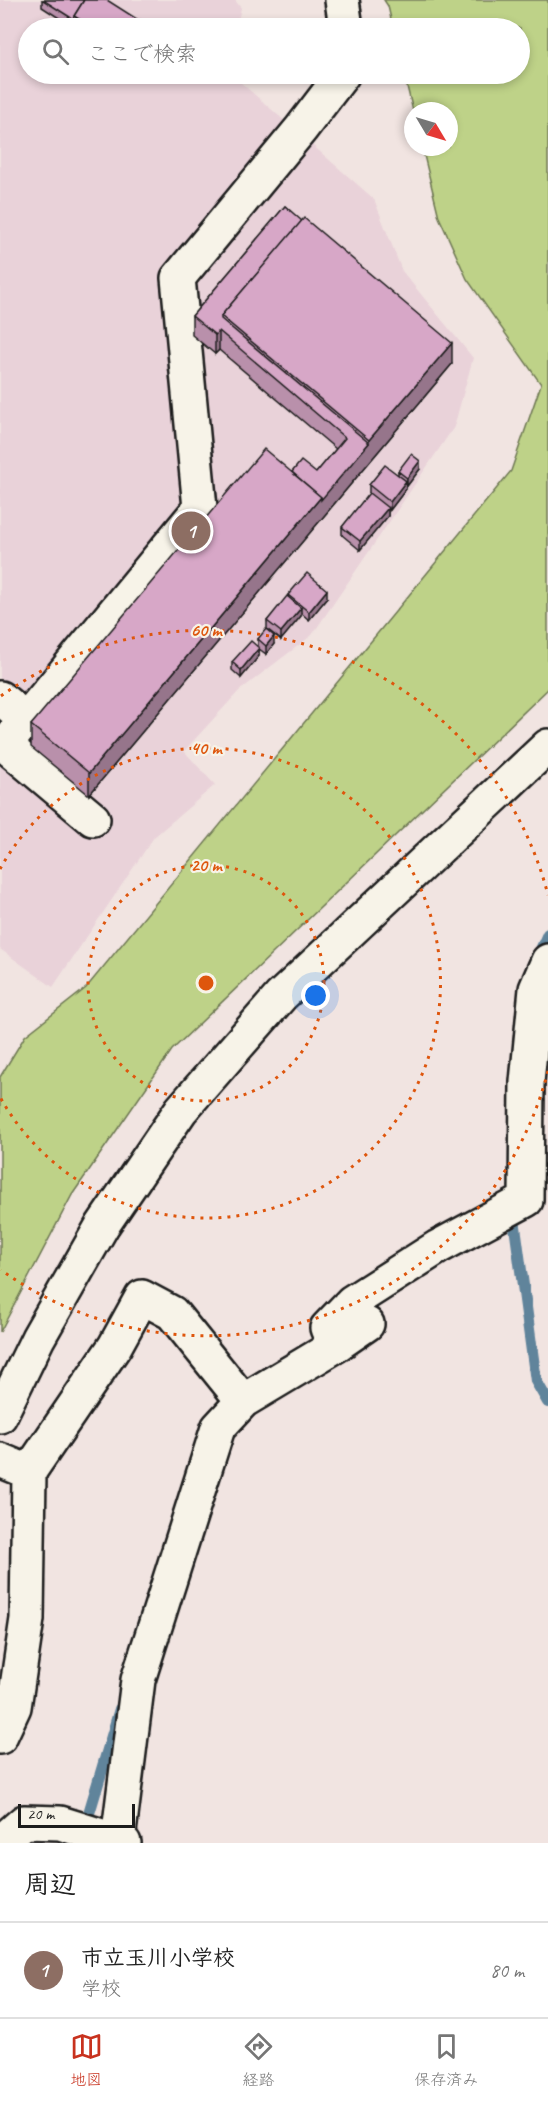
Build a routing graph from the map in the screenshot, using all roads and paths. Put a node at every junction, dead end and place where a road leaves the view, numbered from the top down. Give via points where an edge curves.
1 (342, 0) edge
2 (345, 18) edge
3 (335, 84) edge
4 (0, 698) edge
5 (26, 719) junction
6 (548, 746) edge
7 (93, 819) dead end
8 (548, 962) edge
9 (367, 1324) dead end
10 (335, 1346) junction
11 (243, 1401) junction
12 (0, 1416) edge
13 (15, 1466) edge
14 (0, 1737) edge
15 (121, 1841) edge
16 (0, 1843) edge

1 - 2 street
3 - 5 street via 178,278 200,508
4 - 5 street
5 - 7 street via 5,745
6 - 12 street via 281,996 181,1110 102,1226 38,1338
8 - 10 street via 536,989 527,1082 526,1200 438,1247 352,1302 327,1328
9 - 10 street
10 - 11 street
11 - 13 street via 172,1312 142,1297 115,1346
11 - 15 street via 218,1428 138,1680
13 - 14 street via 27,1619 14,1707
15 - 16 street via 60,1823 24,1822

